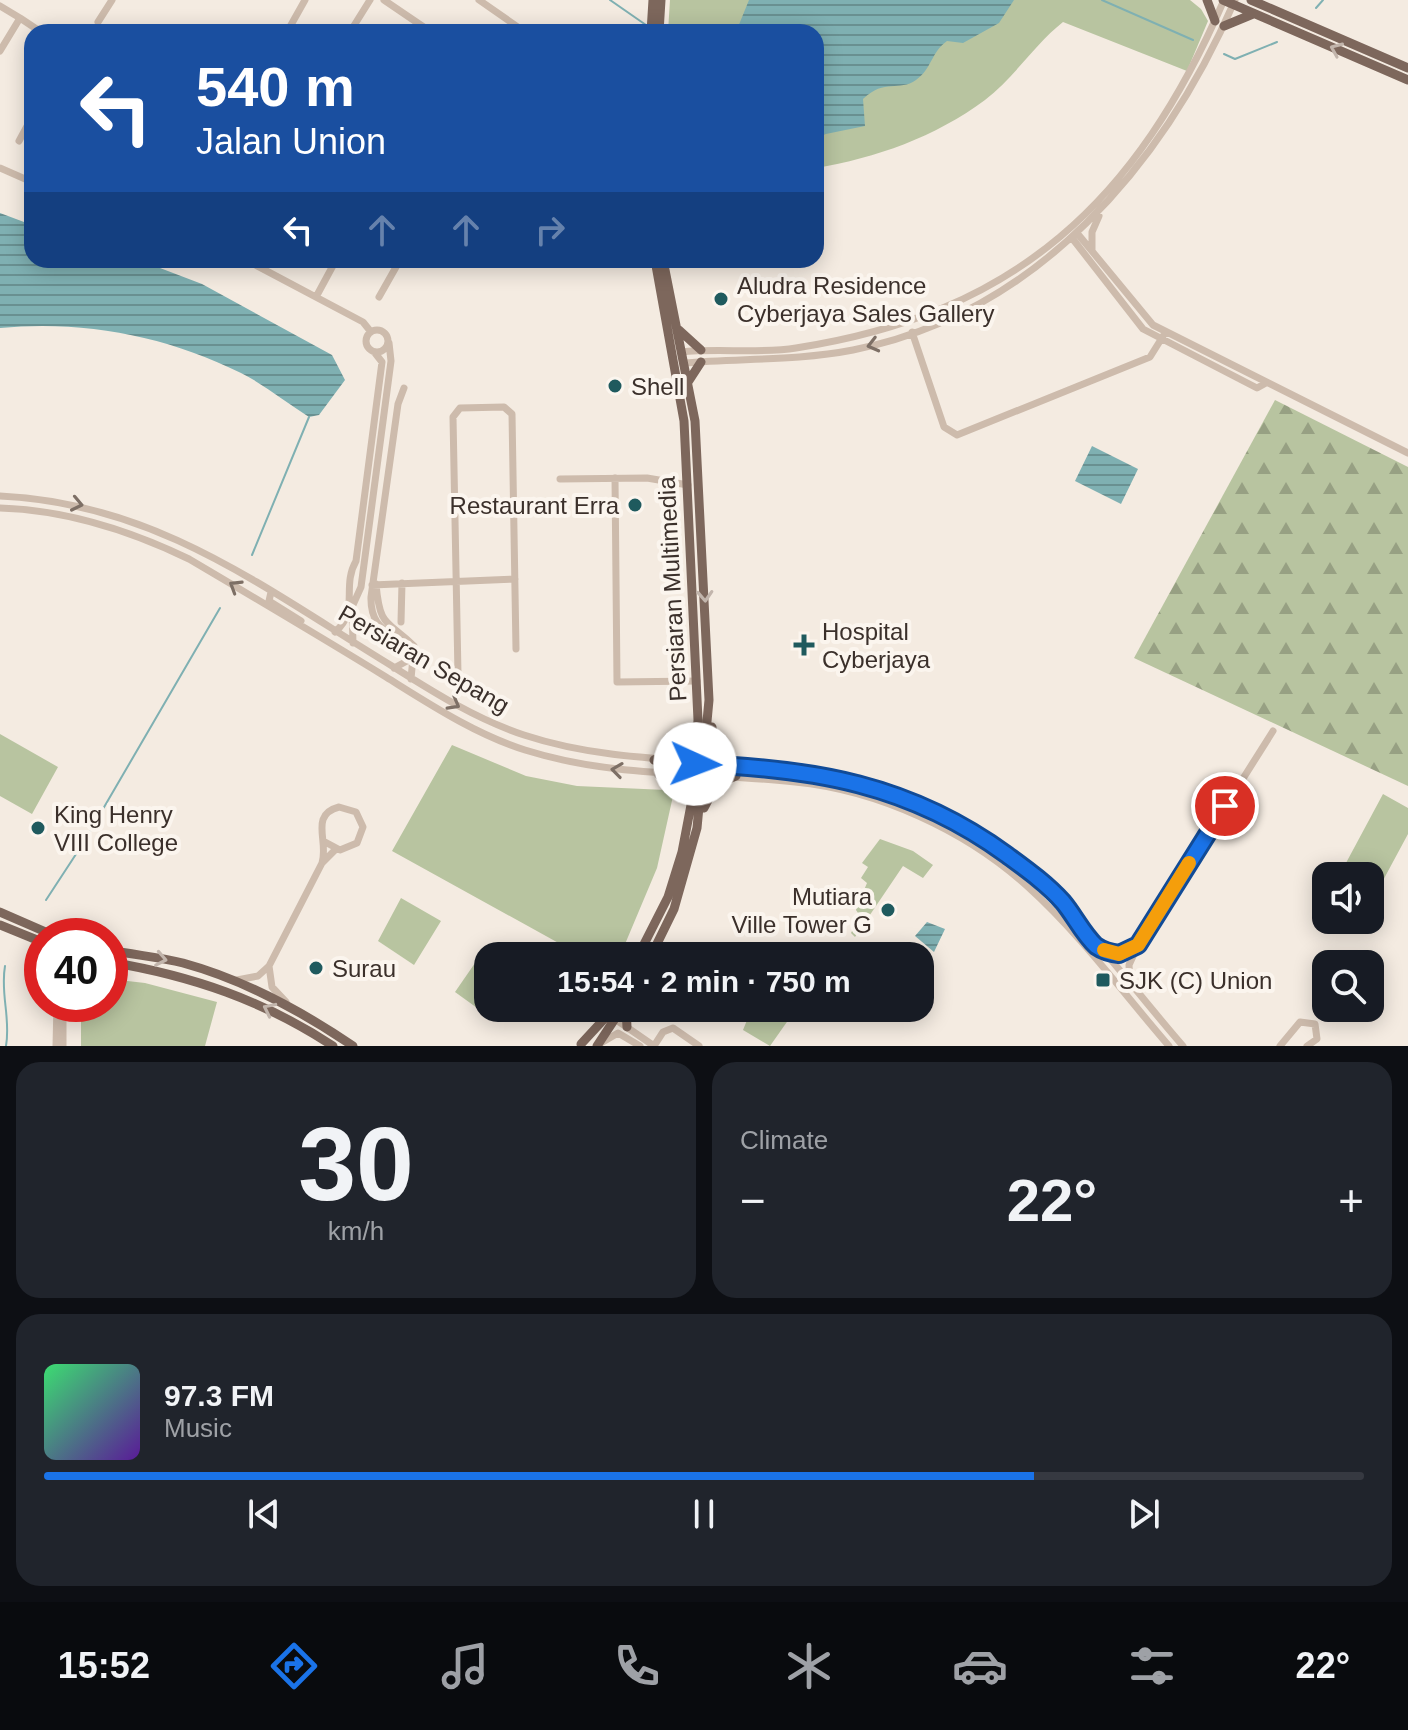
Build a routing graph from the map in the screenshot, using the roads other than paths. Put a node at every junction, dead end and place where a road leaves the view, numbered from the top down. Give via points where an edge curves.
1 (112, 0) edge
2 (305, 0) edge
3 (370, 0) edge
4 (384, 0) edge
5 (479, 0) edge
6 (653, 0) edge
7 (661, 0) edge
8 (1207, 0) edge
9 (1228, 1) edge
10 (1256, 1) edge
11 (0, 6) edge
12 (1253, 14) junction
13 (20, 18) junction
14 (98, 22) dead end
15 (417, 23) edge
16 (29, 24) edge
17 (292, 24) edge
18 (355, 24) edge
19 (514, 24) edge
20 (652, 24) edge
21 (654, 24) edge
22 (1219, 24) junction
23 (0, 51) edge
24 (1408, 68) edge
25 (1408, 80) edge
26 (24, 132) edge
27 (19, 141) dead end
28 (0, 168) edge
29 (24, 178) edge
30 (1106, 204) junction
31 (1074, 236) junction
32 (1092, 252) junction
33 (261, 268) edge
34 (332, 268) edge
35 (395, 268) edge
36 (656, 268) edge
37 (665, 268) edge
38 (316, 297) junction
39 (379, 297) dead end
40 (676, 327) junction
41 (371, 332) junction
42 (912, 332) junction
43 (1165, 333) junction
44 (1160, 341) junction
45 (389, 343) junction
46 (701, 350) junction
47 (681, 352) junction
48 (375, 353) junction
49 (701, 362) junction
50 (684, 363) junction
51 (688, 383) junction
52 (1266, 383) junction
53 (404, 388) dead end
54 (1408, 453) edge
55 (615, 478) junction
56 (560, 479) dead end
57 (688, 485) junction
58 (0, 496) edge
59 (0, 508) edge
60 (515, 579) junction
61 (456, 580) junction
62 (402, 583) junction
63 (374, 585) junction
64 (271, 592) junction
65 (352, 607) junction
66 (401, 622) dead end
67 (335, 632) junction
68 (353, 643) junction
69 (516, 649) dead end
70 (345, 653) junction
71 (394, 668) junction
72 (458, 674) dead end
73 (411, 679) junction
74 (697, 681) junction
75 (709, 700) junction
76 (698, 720) junction
77 (1273, 731) dead end
78 (654, 760) junction
79 (700, 764) junction
80 (736, 771) junction
81 (659, 775) junction
82 (700, 776) junction
83 (691, 805) junction
84 (697, 828) junction
85 (325, 842) junction
86 (336, 849) junction
87 (322, 863) junction
88 (0, 912) edge
89 (24, 922) edge
90 (0, 925) edge
91 (24, 936) edge
92 (645, 942) edge
93 (658, 942) edge
94 (1138, 945) junction
95 (1097, 946) junction
96 (128, 954) edge
97 (128, 966) edge
98 (269, 966) junction
99 (212, 972) junction
100 (201, 981) junction
101 (235, 981) junction
102 (1130, 985) junction
103 (290, 1005) junction
104 (57, 1022) edge
105 (63, 1022) edge
106 (596, 1022) edge
107 (601, 1022) edge
108 (613, 1022) edge
109 (620, 1022) edge
110 (626, 1022) edge
111 (627, 1027) junction
112 (661, 1035) junction
113 (638, 1042) edge
114 (580, 1045) edge
115 (56, 1046) edge
116 (63, 1046) edge
117 (333, 1046) edge
118 (353, 1046) edge
119 (598, 1046) edge
120 (654, 1046) edge
121 (699, 1046) edge
122 (1169, 1046) edge
123 (1183, 1046) edge
124 (1280, 1046) edge
125 (1307, 1046) edge

1 - 14 street
2 - 17 street
3 - 18 street
4 - 15 street
5 - 19 street
6 - 20 main road
7 - 21 main road
8 - 22 main road
9 - 12 main road
9 - 22 street
10 - 24 main road
11 - 13 street
12 - 22 main road
25 -> 12 main road
13 - 16 street
13 - 23 street
22 - 30 street via 1203,70 1164,131
22 - 46 street via 1139,154 1082,217 1028,262 968,299 856,336 793,349
26 - 27 street
28 - 29 street
30 - 31 street
30 - 32 street via 1094,224
31 - 32 street
31 - 42 street via 1003,290
31 - 44 street via 1137,322
32 - 43 street via 1148,321
33 - 38 street
34 - 38 street
35 - 39 street
36 - 57 main road, Persiaran Multimedia via 680,397
37 - 40 main road, Persiaran Multimedia
38 - 41 street via 363,322
40 - 46 main road
40 - 47 main road, Persiaran Multimedia
41 - 45 street via 384,332
41 - 48 street via 366,343
42 - 44 street via 944,427 957,435 1150,357
42 -> 49 street via 854,350 800,358
43 - 44 street
43 - 52 street
44 - 52 street via 1257,388
45 - 48 street
45 - 65 street via 391,361 361,587
46 - 47 street
47 - 50 main road, Persiaran Multimedia
48 - 65 street via 382,362 356,561 348,578
49 - 50 street
49 - 51 main road
50 - 51 main road, Persiaran Multimedia
51 -> 75 main road, Persiaran Multimedia via 695,421
52 - 54 street
53 - 63 street
55 - 56 street
55 - 57 street
55 - 74 street via 617,682
57 - 74 main road, Persiaran Multimedia
58 -> 64 street, Persiaran Sepang via 61,501 127,517 194,547
70 -> 59 street, Persiaran Sepang via 151,541 58,514
60 - 61 street
60 - 61 street via 512,414 482,407 456,411 453,417
60 - 69 street
61 - 62 street
61 - 72 street
62 - 63 street
62 - 66 street
63 - 71 street via 370,609 377,625 409,650 407,661
63 - 73 street via 387,626 414,646
64 - 67 street, Persiaran Sepang
64 - 70 street via 269,601
65 - 67 street
65 - 68 street
67 - 68 street, Persiaran Sepang
68 - 71 street, Persiaran Sepang
81 -> 70 street, Persiaran Sepang via 582,765 520,748 449,716
71 - 73 street, Persiaran Sepang
73 -> 78 street, Persiaran Sepang via 476,716 525,736
74 - 76 main road, Persiaran Multimedia
75 - 79 main road, Persiaran Multimedia
75 - 80 main road via 713,742
76 - 78 main road via 684,748
76 - 79 main road, Persiaran Multimedia
77 - 94 street
78 - 79 street, Persiaran Sepang
79 - 80 street, Persiaran Sepang
79 - 82 main road, Persiaran Multimedia
80 - 82 street, Persiaran Sepang
80 - 84 main road via 710,793
80 - 95 street, Persiaran Sepang via 840,778 938,813 1034,875
80 - 122 street, Persiaran Sepang via 864,797 962,839 1037,896
81 - 82 street, Persiaran Sepang
81 - 83 main road via 680,784
82 - 83 main road, Persiaran Multimedia
82 - 84 main road, Persiaran Multimedia
83 - 92 main road, Persiaran Multimedia via 668,897
84 - 93 main road, Persiaran Multimedia via 674,909
85 - 86 street
85 - 86 street via 320,832 324,815 334,808 351,809 360,816 362,833 352,847
85 - 87 street
86 - 87 street
87 - 98 street
88 - 89 main road
90 - 91 main road
94 - 95 street via 1119,954
94 - 102 street via 1129,965
95 - 102 street, Persiaran Sepang
96 -> 99 main road
97 - 100 main road
98 - 101 street via 258,976
98 - 103 street via 272,987
99 - 100 main road
99 - 101 main road
117 -> 100 main road via 281,1014
101 - 103 main road
102 - 123 street, Persiaran Sepang
103 - 118 main road
104 - 115 street
105 - 116 street
106 - 114 main road
107 - 114 main road
108 - 119 main road
109 - 111 street
110 - 111 main road
111 - 113 street
112 - 113 street
112 - 120 street
112 - 121 street via 673,1028
113 - 119 street via 618,1033
113 - 120 street
124 - 125 street via 1300,1022 1315,1024 1317,1039

